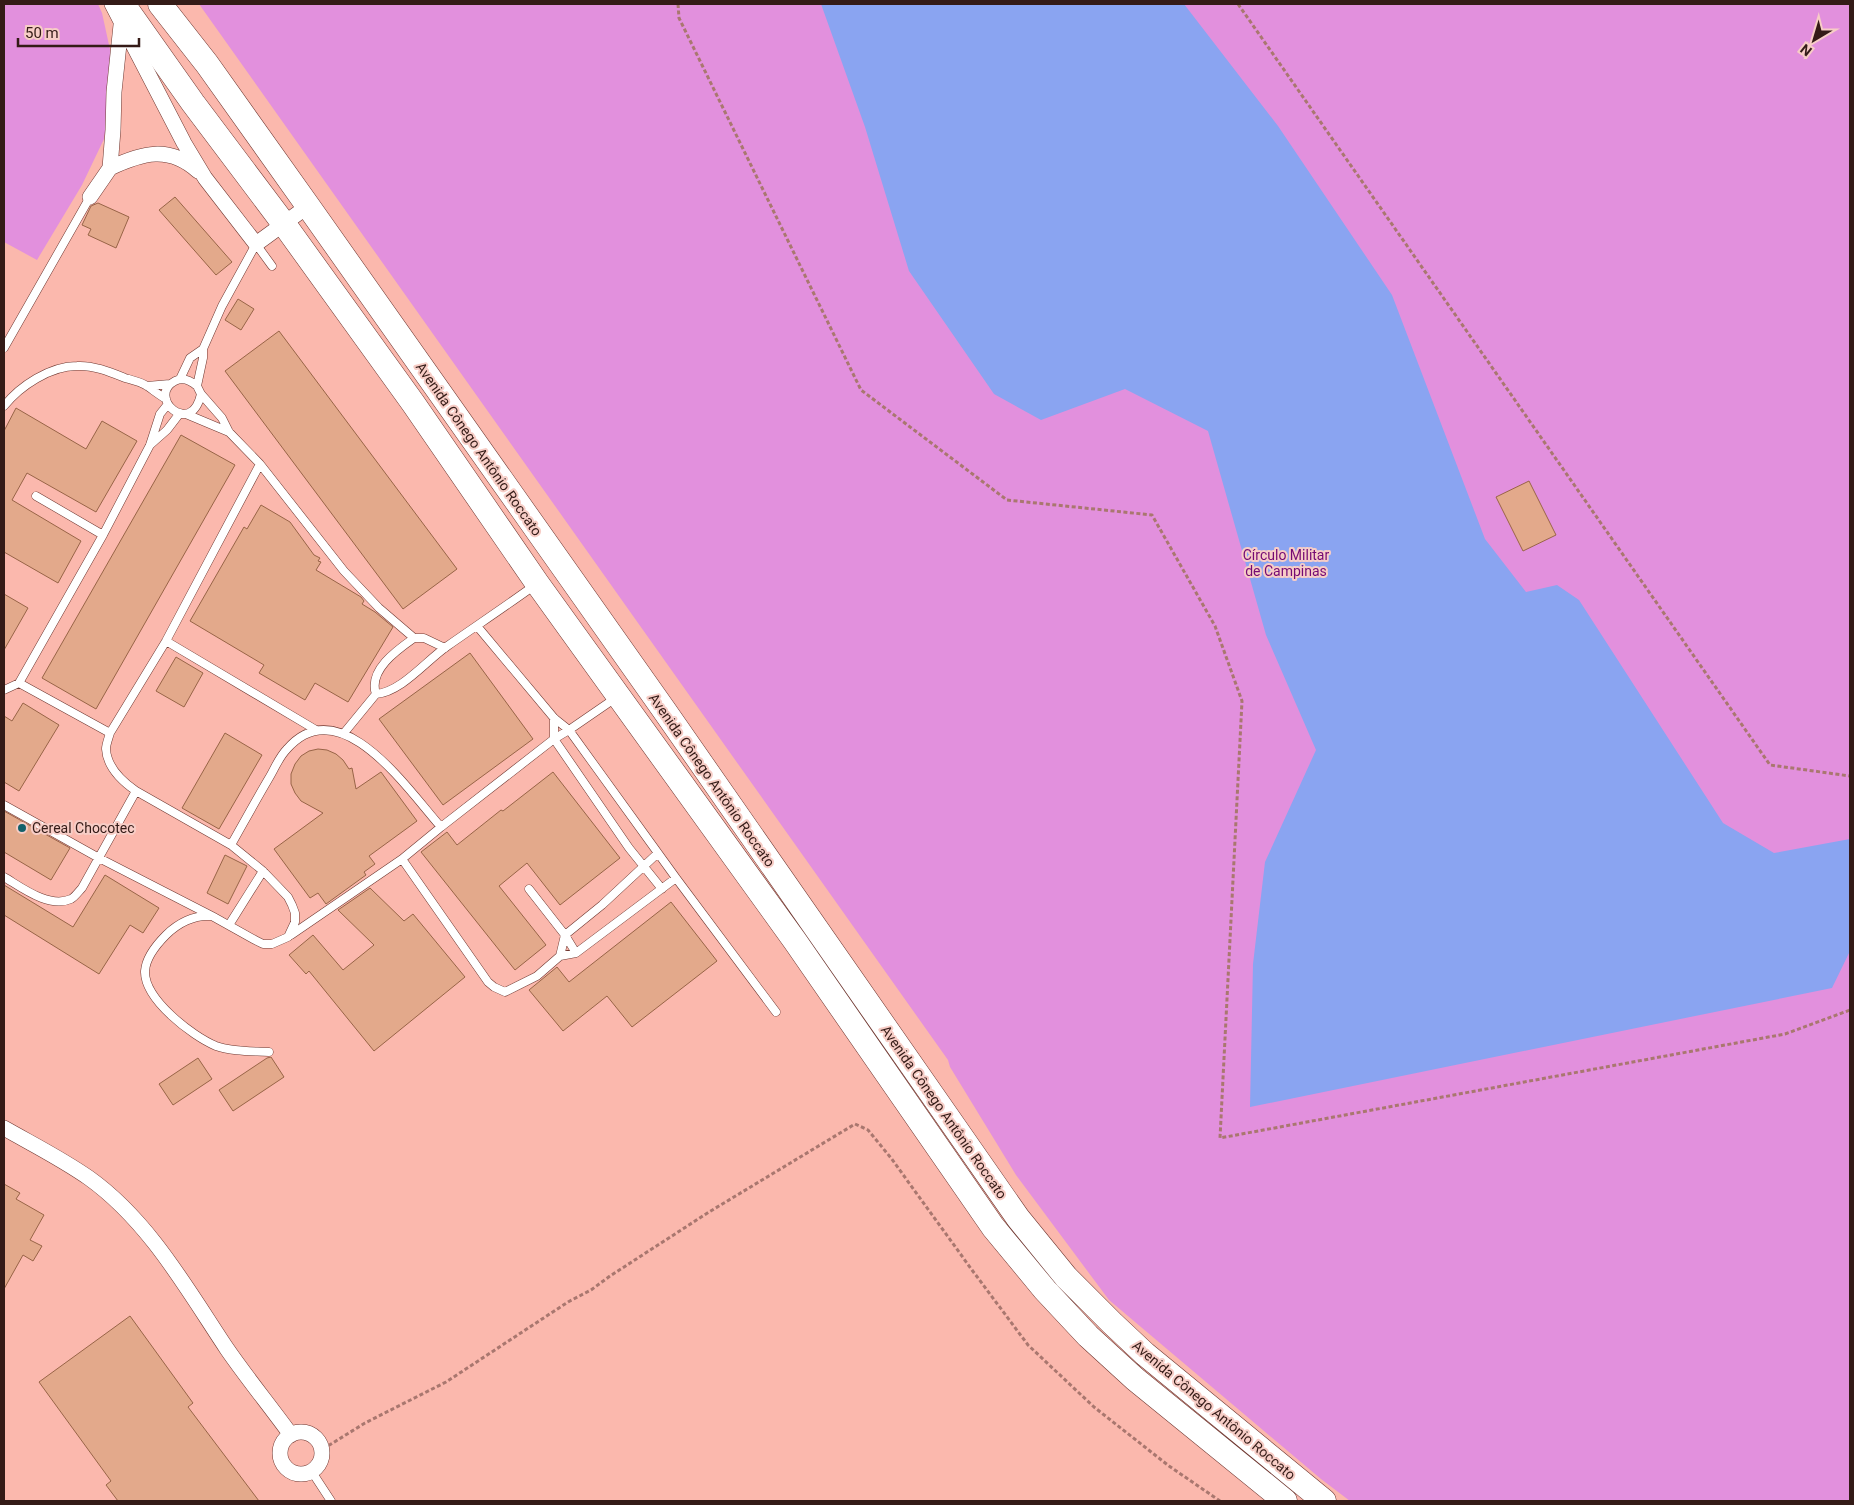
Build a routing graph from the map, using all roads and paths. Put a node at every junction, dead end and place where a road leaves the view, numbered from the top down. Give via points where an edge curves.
1 (112, 4) edge
2 (160, 4) edge
3 (678, 4) edge
4 (1238, 4) edge
5 (122, 14) edge
6 (110, 168) junction
7 (205, 178) junction
8 (90, 197) joint
9 (308, 206) junction
10 (284, 224) junction
11 (256, 244) junction
12 (272, 266) dead end
13 (4, 348) edge
14 (203, 349) junction
15 (180, 379) junction
16 (170, 384) junction
17 (147, 386) junction
18 (196, 386) junction
19 (201, 394) junction
20 (167, 402) junction
21 (4, 406) edge
22 (183, 414) junction
23 (230, 432) junction
24 (150, 445) junction
25 (260, 464) junction
26 (36, 496) dead end
27 (103, 534) junction
28 (537, 583) junction
29 (477, 626) junction
30 (414, 638) junction
31 (166, 641) junction
32 (444, 648) junction
33 (19, 683) junction
34 (4, 690) edge
35 (376, 694) junction
36 (617, 696) junction
37 (554, 718) junction
38 (316, 730) junction
39 (569, 730) junction
40 (110, 733) junction
41 (344, 733) junction
42 (554, 738) junction
43 (1850, 776) edge
44 (136, 791) junction
45 (4, 805) edge
46 (441, 827) junction
47 (231, 845) junction
48 (658, 853) junction
49 (99, 858) junction
50 (402, 860) junction
51 (644, 868) junction
52 (263, 872) junction
53 (4, 877) edge
54 (676, 878) junction
55 (529, 889) dead end
56 (662, 889) junction
57 (212, 916) junction
58 (229, 925) junction
59 (565, 935) junction
60 (288, 937) junction
61 (576, 954) junction
62 (560, 956) junction
63 (1850, 1010) edge
64 (776, 1012) dead end
65 (270, 1052) dead end
66 (4, 1128) edge
67 (291, 1434) junction
68 (323, 1449) junction
69 (312, 1472) junction
70 (331, 1501) edge
71 (1220, 1501) edge
72 (1285, 1501) edge
73 (1324, 1501) edge

1 - 5 street
2 - 9 main road, Avenida Cônego Antônio Roccato
3 - 63 path via 679,18 861,390 1007,500 1152,516 1215,626 1242,701 1220,1138 1785,1034
4 - 43 path via 1770,765
5 - 6 street
5 - 7 street via 176,128
5 - 10 main road, Avenida Cônego Antônio Roccato
6 - 7 street via 139,156 164,155 190,164
6 - 8 street
7 - 11 street
8 - 13 lane
9 - 10 street
9 - 73 main road, Avenida Cônego Antônio Roccato via 1018,1218 1066,1277 1112,1323
10 - 11 street
10 - 28 main road, Avenida Cônego Antônio Roccato
11 - 12 lane
11 - 14 lane
14 - 15 lane via 190,358
14 - 18 lane
15 - 16 lane
15 - 18 lane
16 - 17 lane
16 - 20 lane
17 - 20 lane
17 - 21 lane via 95,368 76,366 56,370 32,381
18 - 19 lane
19 - 22 lane via 196,408
19 - 23 lane
20 - 22 lane via 175,412
20 - 24 lane
22 - 23 lane
22 - 24 lane
23 - 25 lane
24 - 27 lane
25 - 30 lane via 344,571
25 - 31 lane
26 - 27 lane
27 - 33 lane
28 - 29 lane
28 - 36 main road, Avenida Cônego Antônio Roccato
29 - 32 lane
29 - 37 lane
30 - 32 lane via 424,638
30 - 35 lane via 378,671 374,681
31 - 38 lane
31 - 40 lane
32 - 35 lane via 395,688
33 - 34 lane
33 - 40 lane
35 - 41 lane
36 - 39 lane
36 - 72 main road, Avenida Cônego Antônio Roccato via 784,926 994,1227 1044,1290 1135,1379
37 - 39 lane
37 - 42 lane
38 - 41 lane
38 - 47 lane via 303,735 285,751
39 - 42 lane
39 - 48 lane
40 - 44 lane via 106,749 111,764 122,781
41 - 46 lane via 358,740 384,762
42 - 46 lane
42 - 51 lane
44 - 47 lane
44 - 49 lane
45 - 49 lane
46 - 50 lane
47 - 52 lane
48 - 51 lane
48 - 54 lane
49 - 53 lane via 73,899 51,900 31,893
49 - 57 lane
50 - 60 lane
50 - 62 lane via 494,987 505,992 517,987 537,976
51 - 56 lane
51 - 59 lane
52 - 58 lane
52 - 60 lane via 292,905 295,922
54 - 56 lane
54 - 64 lane
55 - 59 lane
56 - 61 lane
57 - 58 lane
57 - 65 lane via 199,915 183,922 158,943 149,956 145,971 150,988 176,1020 216,1046
58 - 60 lane via 263,944
59 - 61 lane
59 - 62 lane
61 - 62 lane
66 - 67 street via 90,1178 124,1208 181,1279 228,1351
67 - 68 street via 306,1432 314,1436
67 - 69 street via 280,1451 282,1464 299,1475
68 - 69 street via 321,1462
68 - 71 path via 446,1382 709,1212 855,1124 868,1130 890,1158 1028,1345 1094,1407
69 - 70 lane

